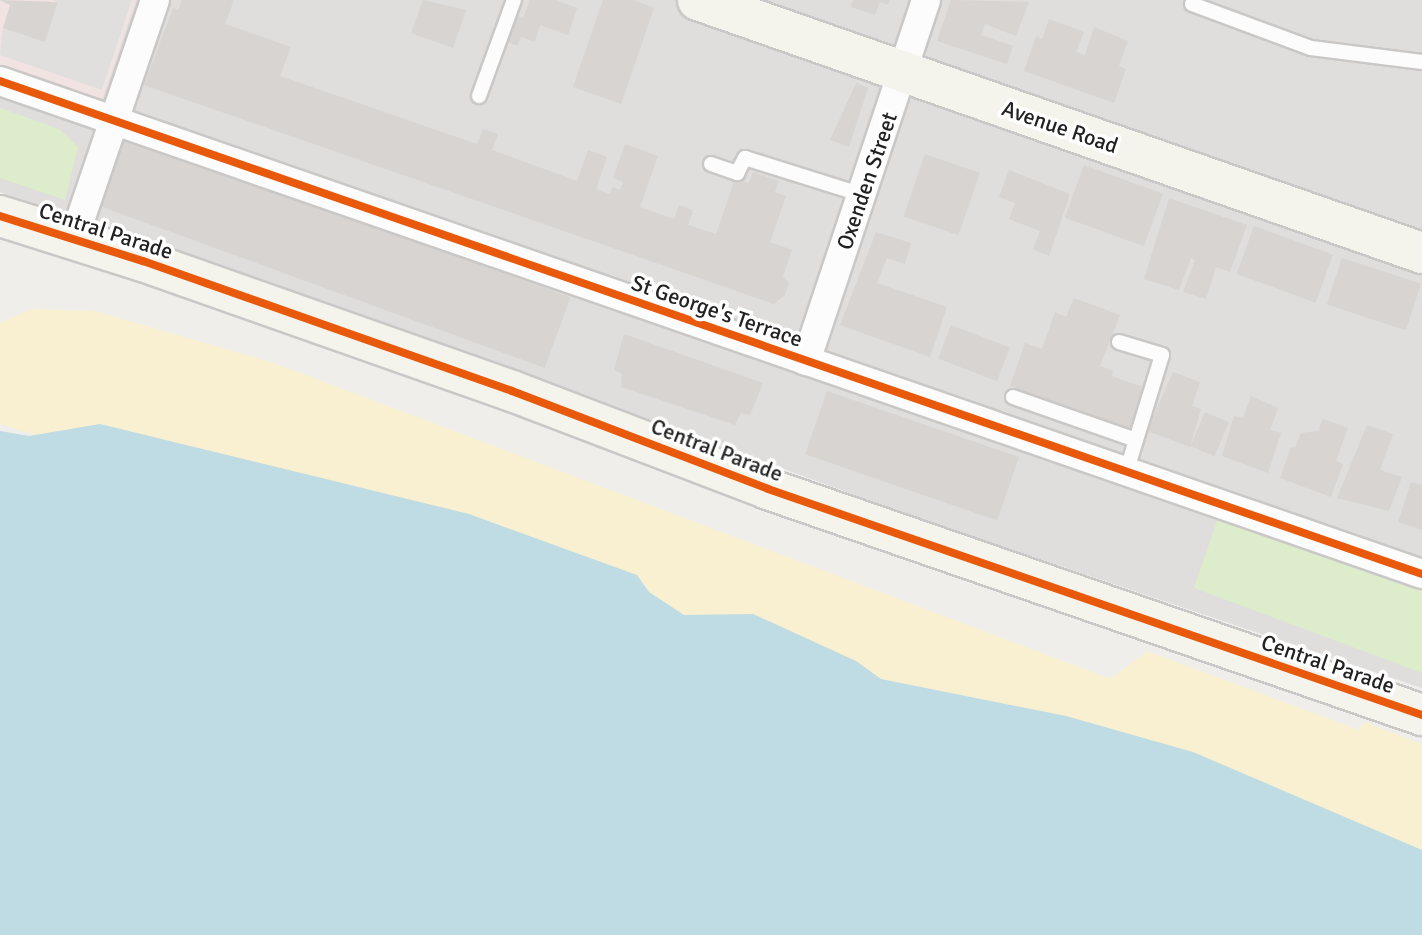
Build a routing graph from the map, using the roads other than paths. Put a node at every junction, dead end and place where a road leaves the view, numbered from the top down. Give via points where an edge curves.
1 (155, 0) edge
2 (514, 0) edge
3 (698, 0) edge
4 (926, 0) edge
5 (1192, 4) dead end
6 (1422, 62) edge
7 (903, 73) junction
8 (0, 81) edge
9 (479, 96) dead end
10 (111, 123) junction
11 (711, 164) dead end
12 (863, 195) junction
13 (0, 216) edge
14 (74, 238) junction
15 (1419, 247) edge
16 (1119, 342) dead end
17 (806, 361) junction
18 (1013, 397) dead end
19 (1136, 440) junction
20 (1126, 472) junction
21 (1422, 574) edge
22 (1414, 713) edge

1 - 10 street
2 - 9 lane
3 - 7 street, Avenue Road
4 - 7 street, Oxenden Street
5 - 6 lane via 1311,48
7 - 12 street, Oxenden Street
7 - 15 street, Avenue Road
8 - 10 street, St George's Terrace
10 - 14 street
10 - 17 street, St George's Terrace
11 - 12 lane via 737,173 745,158
12 - 17 street, Oxenden Street
13 - 14 street, Central Parade
14 - 22 street, Central Parade via 512,391 768,489
16 - 19 lane via 1162,355
17 - 20 street, St George's Terrace
18 - 19 lane
19 - 20 lane
20 - 21 street, St George's Terrace

